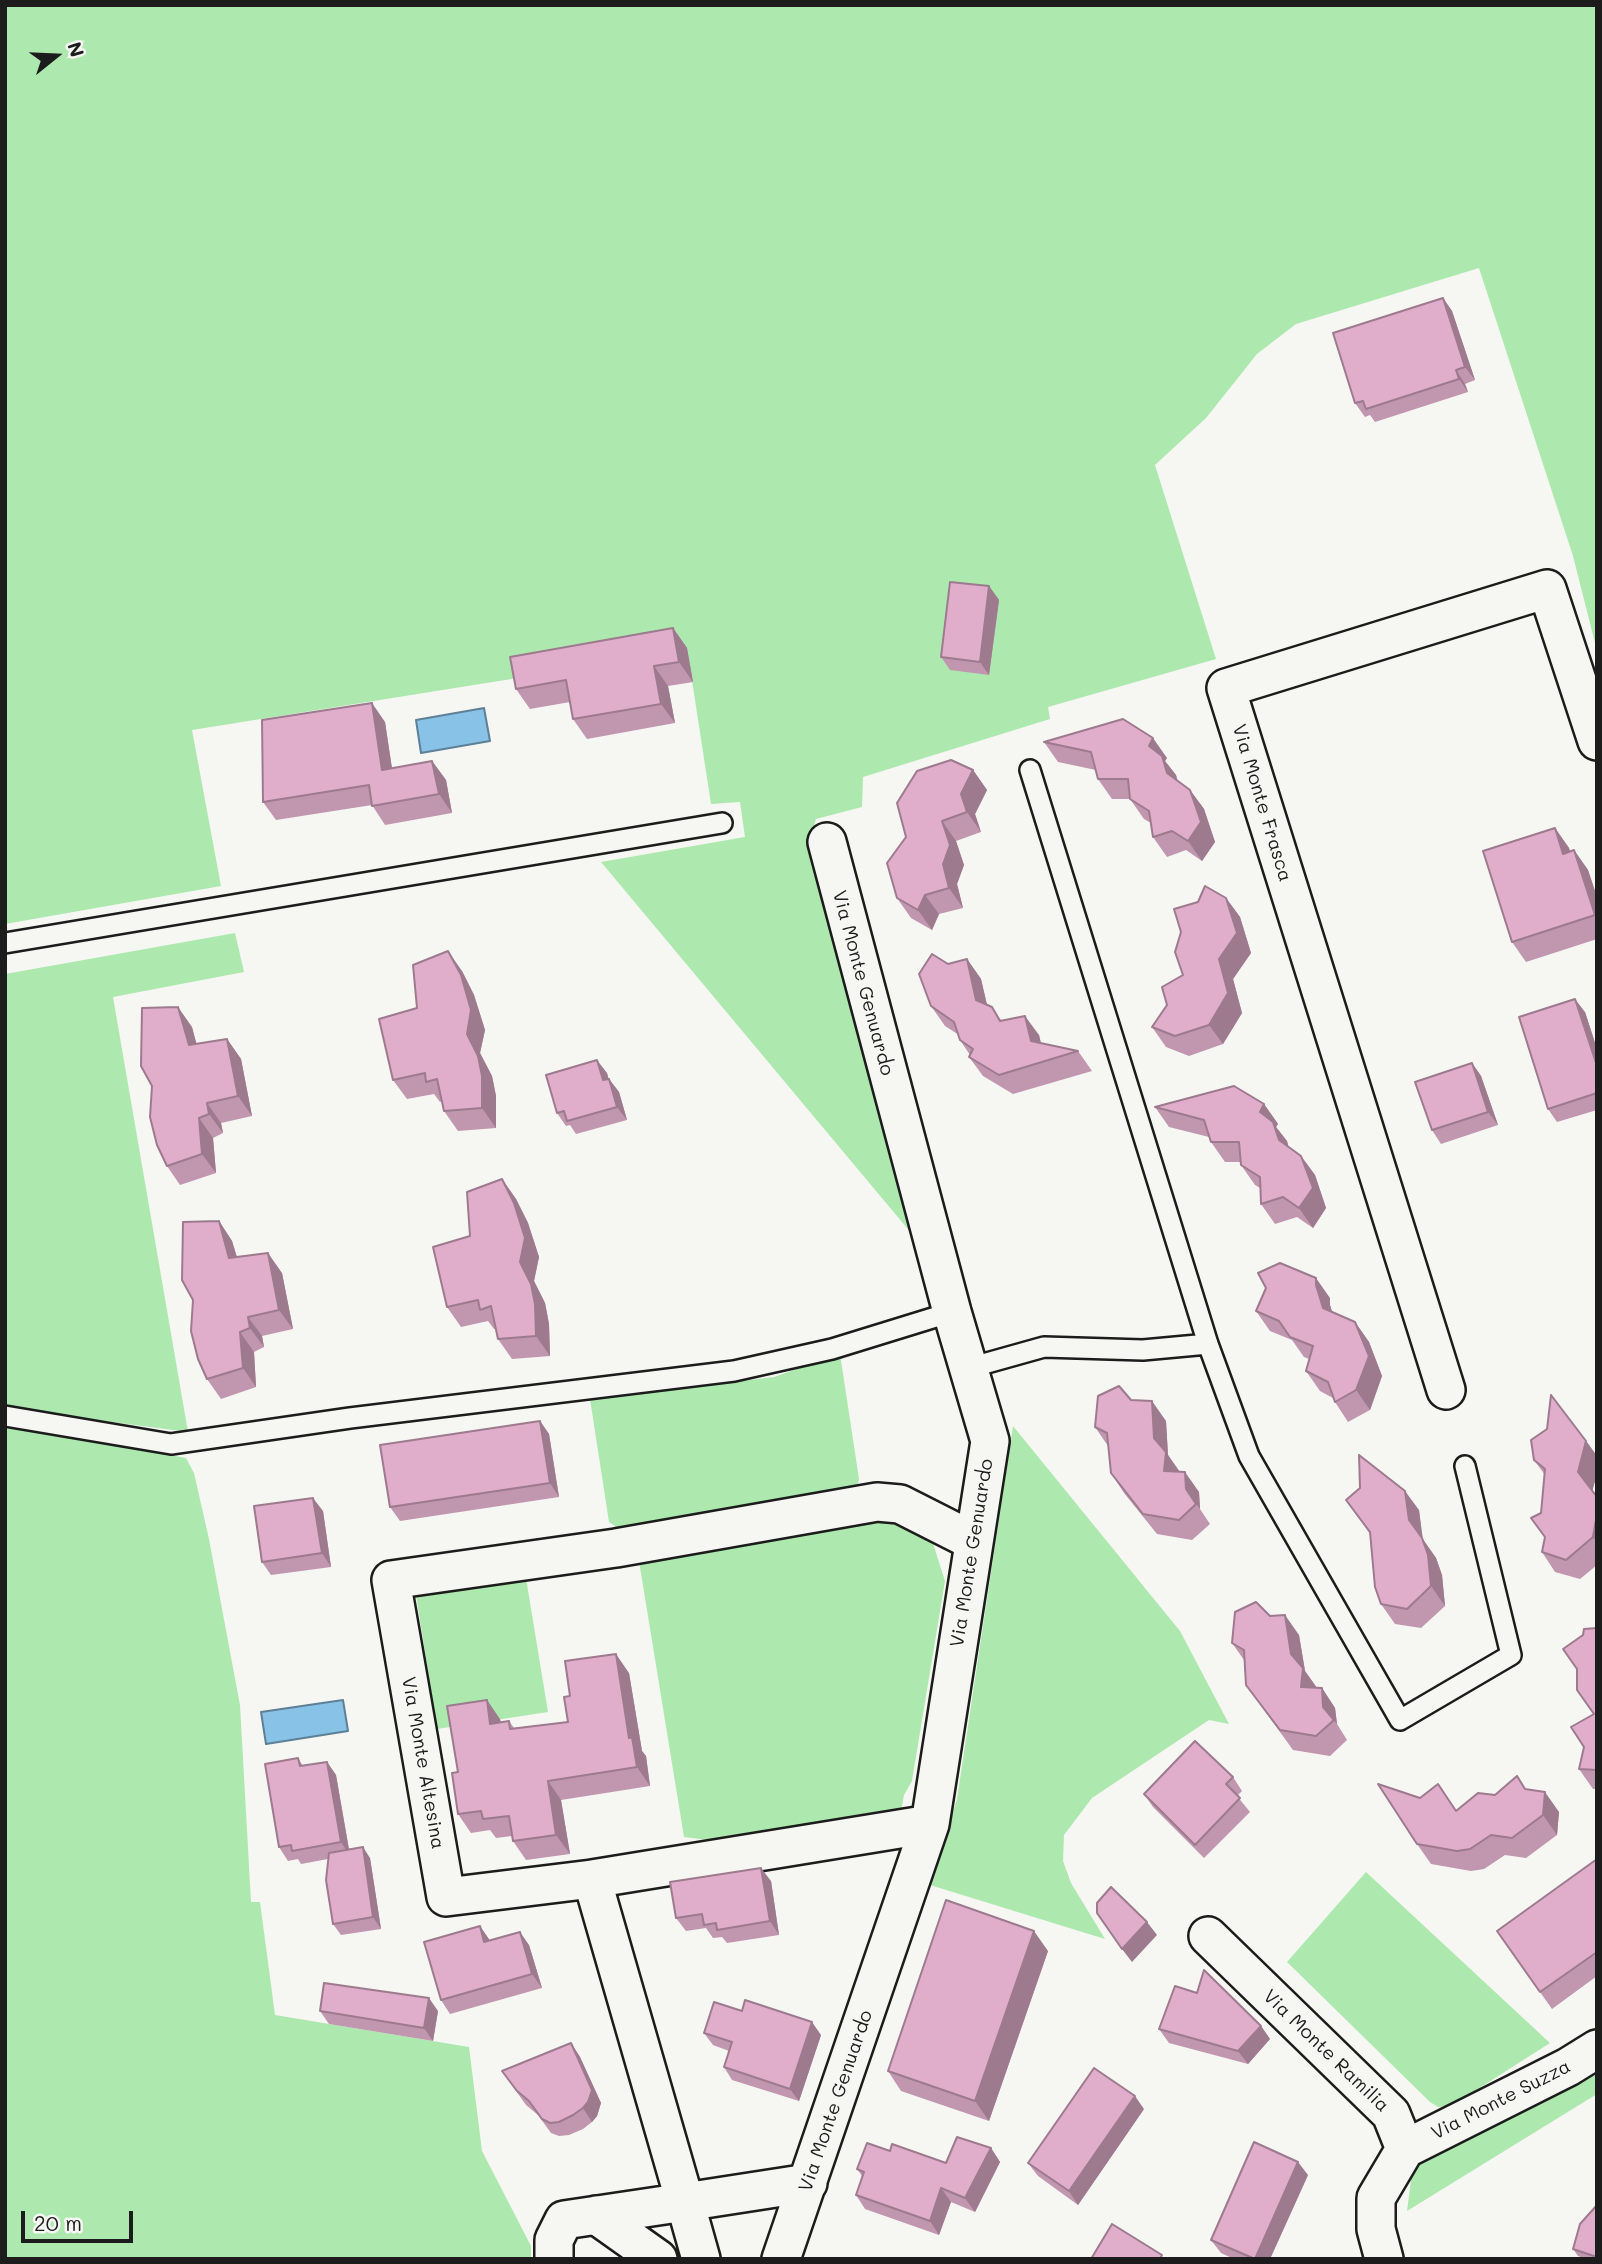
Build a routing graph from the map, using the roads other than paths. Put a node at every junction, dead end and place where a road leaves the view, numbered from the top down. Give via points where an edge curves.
1 (1597, 741) edge
2 (1030, 770) dead end
3 (722, 823) dead end
4 (827, 842) dead end
5 (5, 943) edge
6 (952, 1312) junction
7 (1208, 1345) junction
8 (968, 1368) junction
9 (1446, 1390) dead end
10 (5, 1416) edge
11 (1465, 1466) dead end
12 (973, 1541) junction
13 (930, 1824) junction
14 (592, 1880) junction
15 (1208, 1936) dead end
16 (1597, 2049) edge
17 (1405, 2149) junction
18 (808, 2183) junction
19 (685, 2202) junction
20 (596, 2216) junction
21 (554, 2259) edge
22 (657, 2259) edge
23 (701, 2259) edge
24 (781, 2259) edge
25 (1384, 2259) edge

1 - 9 street, Via Monte Frasca via 1547,589 1226,688
2 - 7 lane
3 - 5 lane
4 - 6 street, Via Monte Genuardo
6 - 8 street, Via Monte Genuardo
6 - 10 lane via 832,1349 734,1371 171,1444
7 - 8 lane via 1143,1350 1044,1347
7 - 11 lane via 1249,1456 1400,1720 1511,1656
8 - 12 street, Via Monte Genuardo via 990,1441
12 - 13 street, Via Monte Genuardo
12 - 14 street, Via Monte Altesina via 900,1504 877,1502 616,1548 391,1580 446,1897
13 - 14 street
13 - 18 street, Via Monte Genuardo
14 - 19 street
15 - 17 street, Via Monte Ramilia via 1391,2114
16 - 17 street, Via Monte Suzza
17 - 25 street via 1376,2198 1376,2230
18 - 19 street
18 - 24 street, Via Monte Genuardo
19 - 20 street
19 - 23 street
20 - 21 street via 564,2220 554,2240
20 - 22 street

